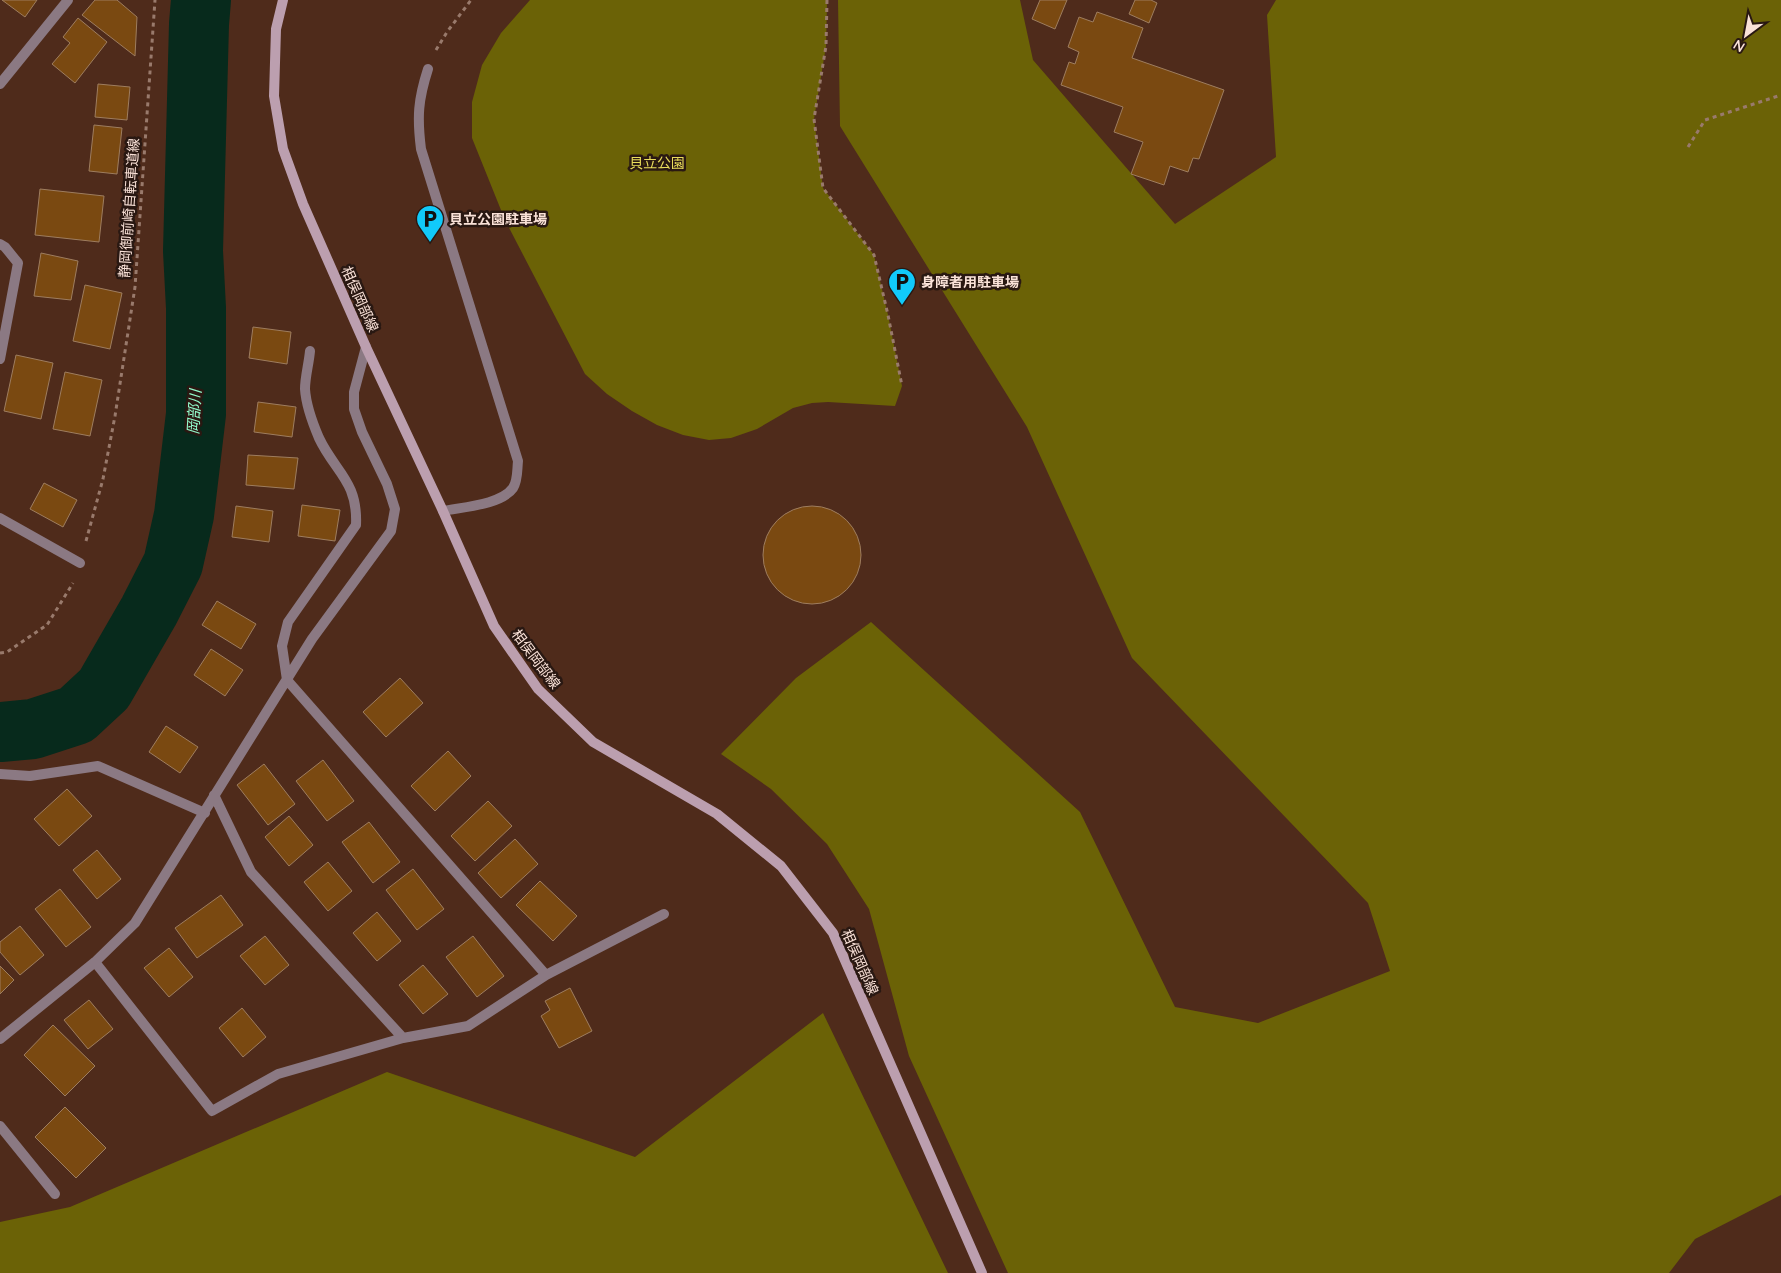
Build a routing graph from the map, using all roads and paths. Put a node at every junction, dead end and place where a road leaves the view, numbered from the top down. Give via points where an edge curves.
1 (68, 0) edge
2 (154, 0) edge
3 (283, 0) edge
4 (471, 0) edge
5 (827, 0) edge
6 (428, 69) joint
7 (0, 84) edge
8 (1781, 95) edge
9 (1688, 147) dead end
10 (0, 244) edge
11 (366, 346) junction
12 (310, 351) dead end
13 (0, 359) edge
14 (902, 386) dead end
15 (115, 416) dead end
16 (443, 510) junction
17 (0, 518) edge
18 (80, 563) dead end
19 (287, 680) junction
20 (0, 774) edge
21 (214, 795) junction
22 (205, 813) junction
23 (664, 914) dead end
24 (95, 962) junction
25 (546, 975) junction
26 (403, 1038) junction
27 (0, 1039) edge
28 (0, 1126) edge
29 (55, 1194) dead end
30 (982, 1273) edge

1 - 7 street
2 - 15 path, 静岡御前崎自転車道線 via 136,287
3 - 11 main road, 相俣岡部線 via 276,29 274,96 283,149 303,204
4 - 6 path via 447,32
5 - 14 path via 826,46 814,119 823,188 874,255
6 - 16 street via 418,106 421,149 518,462 517,478 512,489 503,496 488,503
8 - 9 path via 1706,120
10 - 13 street via 18,264
11 - 16 main road, 相俣岡部線
11 - 19 street via 354,392 354,409 395,509 391,531 312,639
12 - 19 street via 305,389 311,416 353,495 356,525 288,622 282,646
16 - 30 main road, 相俣岡部線 via 494,626 538,689 592,742 717,814 781,866 833,933
17 - 18 street
19 - 21 street
19 - 25 street
20 - 22 street via 30,776 98,766
21 - 22 street
21 - 26 street via 251,872
22 - 24 street via 134,923
23 - 25 street
24 - 26 street via 212,1111 278,1074
24 - 27 street
25 - 26 street via 468,1026
28 - 29 street

